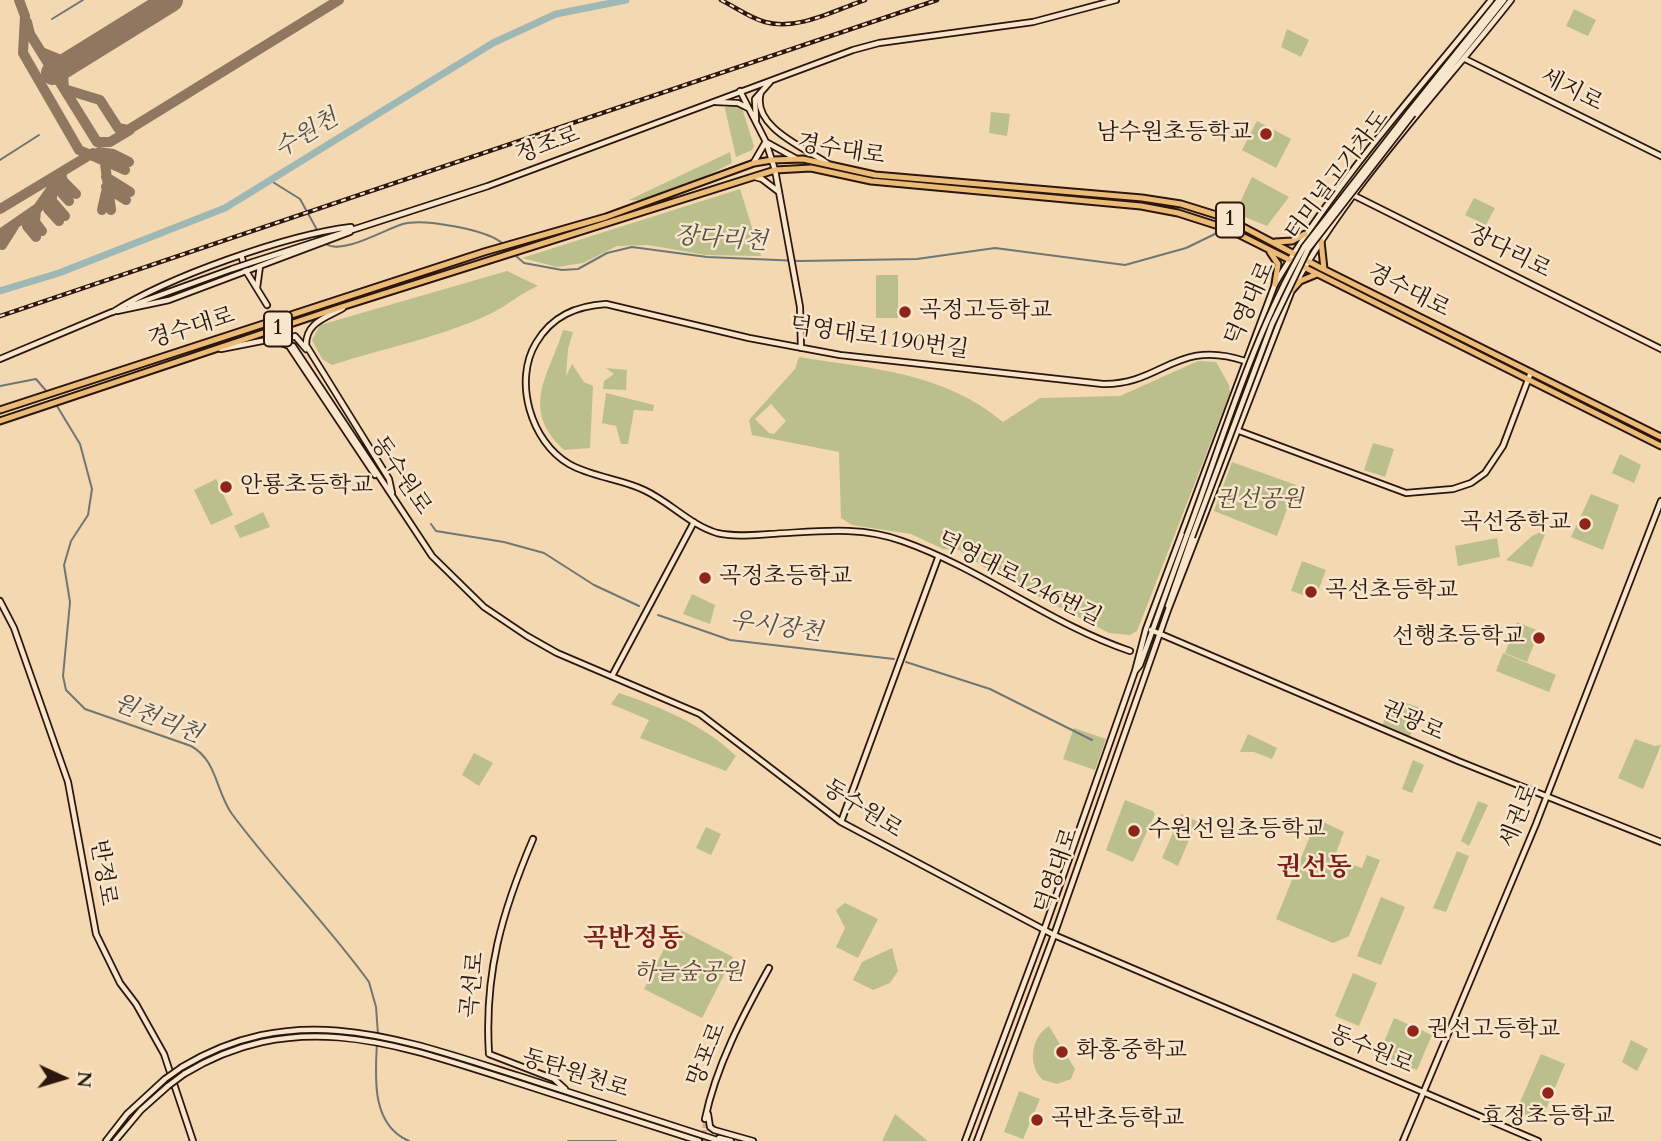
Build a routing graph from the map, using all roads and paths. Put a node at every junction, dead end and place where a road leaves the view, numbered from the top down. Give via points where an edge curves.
1 (1116, 0) edge
2 (1491, 0) edge
3 (1502, 0) edge
4 (1511, 0) edge
5 (1465, 59) junction
6 (1439, 64) junction
7 (1452, 75) junction
8 (772, 80) junction
9 (1433, 87) junction
10 (740, 91) junction
11 (761, 92) junction
12 (712, 102) junction
13 (748, 108) junction
14 (757, 124) junction
15 (766, 142) junction
16 (1661, 156) edge
17 (799, 159) junction
18 (772, 160) junction
19 (754, 163) junction
20 (829, 164) junction
21 (775, 170) junction
22 (750, 176) junction
23 (1340, 189) junction
24 (779, 192) junction
25 (1355, 196) junction
26 (1305, 234) junction
27 (318, 240) junction
28 (1321, 241) junction
29 (1274, 242) junction
30 (1269, 249) junction
31 (1294, 253) junction
32 (241, 256) junction
33 (1289, 260) junction
34 (1308, 261) junction
35 (260, 266) junction
36 (1304, 268) junction
37 (1324, 269) junction
38 (246, 271) junction
39 (1317, 274) junction
40 (234, 276) junction
41 (253, 282) junction
42 (1275, 284) junction
43 (257, 289) junction
44 (1292, 290) junction
45 (351, 304) junction
46 (267, 305) tunnel mouth
47 (113, 312) junction
48 (291, 346) junction
49 (801, 348) junction
50 (218, 349) junction
51 (1661, 349) edge
52 (309, 352) junction
53 (528, 357) joint
54 (0, 359) edge
55 (1245, 361) junction
56 (1531, 372) junction
57 (1528, 379) junction
58 (0, 410) edge
59 (0, 421) edge
60 (1222, 425) junction
61 (1239, 430) junction
62 (1661, 437) edge
63 (1661, 446) edge
64 (393, 498) junction
65 (1661, 501) edge
66 (694, 522) junction
67 (1189, 536) junction
68 (938, 558) junction
69 (0, 601) edge
70 (1168, 610) junction
71 (1152, 630) junction
72 (1160, 633) junction
73 (1140, 646) junction
74 (1130, 651) junction
75 (1134, 663) junction
76 (1135, 671) junction
77 (612, 676) junction
78 (1547, 796) junction
79 (841, 822) junction
80 (533, 839) dead end
81 (1661, 842) edge
82 (1044, 930) junction
83 (1054, 935) junction
84 (769, 968) dead end
85 (567, 1091) junction
86 (1423, 1092) junction
87 (707, 1107) junction
88 (705, 1119) tunnel mouth
89 (680, 1127) junction
90 (106, 1141) edge
91 (115, 1141) edge
92 (193, 1141) edge
93 (697, 1141) edge
94 (720, 1141) edge
95 (732, 1141) edge
96 (753, 1141) edge
97 (965, 1141) edge
98 (977, 1141) edge
99 (1403, 1141) edge
100 (1538, 1141) edge

1 - 8 main road, 정조로 via 1033,22 880,43
2 - 6 main road, 덕영대로
3 - 9 main road
4 - 5 main road, 덕영대로
5 - 7 main road, 덕영대로
5 - 16 main road, 세지로
6 - 9 main road
6 - 23 main road, 덕영대로
7 - 9 main road
7 - 25 main road, 덕영대로
8 - 10 main road, 정조로
8 - 11 main road
9 - 67 main road, 터미널고가차도, bridge via 1304,247 1292,269 1267,322
10 - 12 main road, 정조로
10 - 13 main road
11 - 14 main road via 755,99
11 - 20 main road via 759,104 770,123
12 - 13 main road
12 - 27 main road, 정조로 via 488,186
13 - 14 main road
14 - 15 main road
15 - 17 main road
15 - 18 main road
15 - 19 main road
17 - 18 main road, 경수대로 / 1
17 - 20 main road, 경수대로 / 1
18 - 19 main road, 경수대로 / 1
18 - 21 main road
19 - 58 main road, 경수대로 / 1 via 618,213 484,252
20 - 29 main road, 경수대로 / 1 via 875,174 1181,204 1204,209
21 - 22 main road, 경수대로 / 1
21 - 24 main road
21 - 30 main road, 경수대로 / 1 via 811,168 870,181 1141,206 1203,220
22 - 24 main road
22 - 45 main road, 경수대로 / 1
23 - 25 main road, 장다리로
23 - 26 main road, 덕영대로
24 - 49 main road via 800,307
25 - 28 main road, 덕영대로
25 - 51 main road, 장다리로
26 - 29 main road via 1292,241
26 - 31 main road, 덕영대로
27 - 32 main road
27 - 35 main road
27 - 47 main road, 정조로, bridge
28 - 34 main road, 덕영대로
28 - 37 main road
29 - 31 main road, 경수대로 / 1
30 - 33 main road, 경수대로 / 1
30 - 42 main road via 1278,264
31 - 33 main road, 덕영대로
31 - 34 main road, 경수대로 / 1
32 - 38 main road
32 - 47 main road via 138,296
33 - 36 main road, 경수대로 / 1
33 - 42 main road, 덕영대로
34 - 36 main road, 덕영대로
34 - 37 main road, 경수대로 / 1
35 - 38 main road
35 - 43 main road
36 - 39 main road, 경수대로 / 1
36 - 44 main road, 덕영대로
37 - 56 main road, 경수대로 / 1
38 - 40 main road
38 - 41 main road
39 - 44 main road
39 - 57 main road, 경수대로 / 1
40 - 41 main road
40 - 47 main road via 169,300
41 - 43 main road
42 - 55 main road, 덕영대로
43 - 46 main road
44 - 61 main road, 덕영대로
45 - 50 main road, 경수대로 / 1
45 - 52 main road via 315,322 306,338
47 - 54 main road, 정조로
48 - 50 main road via 272,338
48 - 52 main road via 287,340 295,336
48 - 64 main road, 동수원로
49 - 53 main road, 덕영대로1190번길 via 606,304 587,305 555,320
49 - 55 main road, 덕영대로1190번길 via 1103,384 1129,382 1201,353
50 - 59 main road, 경수대로 / 1
52 - 64 main road via 389,479
53 - 66 main road, 덕영대로1246번길 via 527,402 537,427 558,457 646,491
55 - 60 main road, 덕영대로
56 - 57 main road
56 - 62 main road, 경수대로 / 1
57 - 61 main road via 1503,446 1485,473 1471,483 1422,494 1383,486
57 - 63 main road, 경수대로 / 1
60 - 61 main road
60 - 73 main road, 덕영대로
61 - 70 main road, 덕영대로
64 - 77 main road, 동수원로 via 432,556 484,607 557,653
65 - 78 main road, 세권로
66 - 68 main road, 덕영대로1246번길 via 718,533 745,535 848,530 901,540
66 - 77 main road
67 - 70 main road, 덕영대로
67 - 71 main road, 덕영대로
68 - 74 main road, 덕영대로1246번길 via 1007,589 1086,635
68 - 79 main road
69 - 92 main road, 반정로 via 15,628 68,782 96,934 164,1054
70 - 72 main road, 덕영대로
71 - 72 main road, 권광로
71 - 76 main road, 덕영대로
72 - 78 main road, 권광로
72 - 83 main road, 덕영대로
73 - 74 main road
73 - 75 main road, 덕영대로
74 - 75 main road
75 - 76 main road, 덕영대로
76 - 82 main road, 덕영대로
77 - 79 main road, 동수원로 via 700,714
78 - 81 main road, 권광로
78 - 86 main road, 세권로
79 - 82 main road, 동수원로
80 - 85 main road, 곡선로 via 507,899 494,953 487,1009 489,1054 554,1079
82 - 83 main road, 동수원로
82 - 97 main road, 덕영대로
83 - 86 main road, 동수원로
83 - 98 main road, 덕영대로
84 - 87 main road, 망포로 via 745,1011
85 - 89 main road, 동탄원천로
85 - 90 main road, 동탄원천로, bridge via 419,1044 341,1029 302,1028 267,1033 212,1051 182,1067 127,1114
86 - 99 main road, 세권로
86 - 100 main road, 동수원로
87 - 88 main road, 망포로
87 - 96 main road via 709,1127
89 - 94 main road, 동탄원천로
89 - 95 main road
91 - 93 main road, 동탄원천로, bridge via 141,1110 184,1074 266,1040 301,1035 341,1036 418,1051

